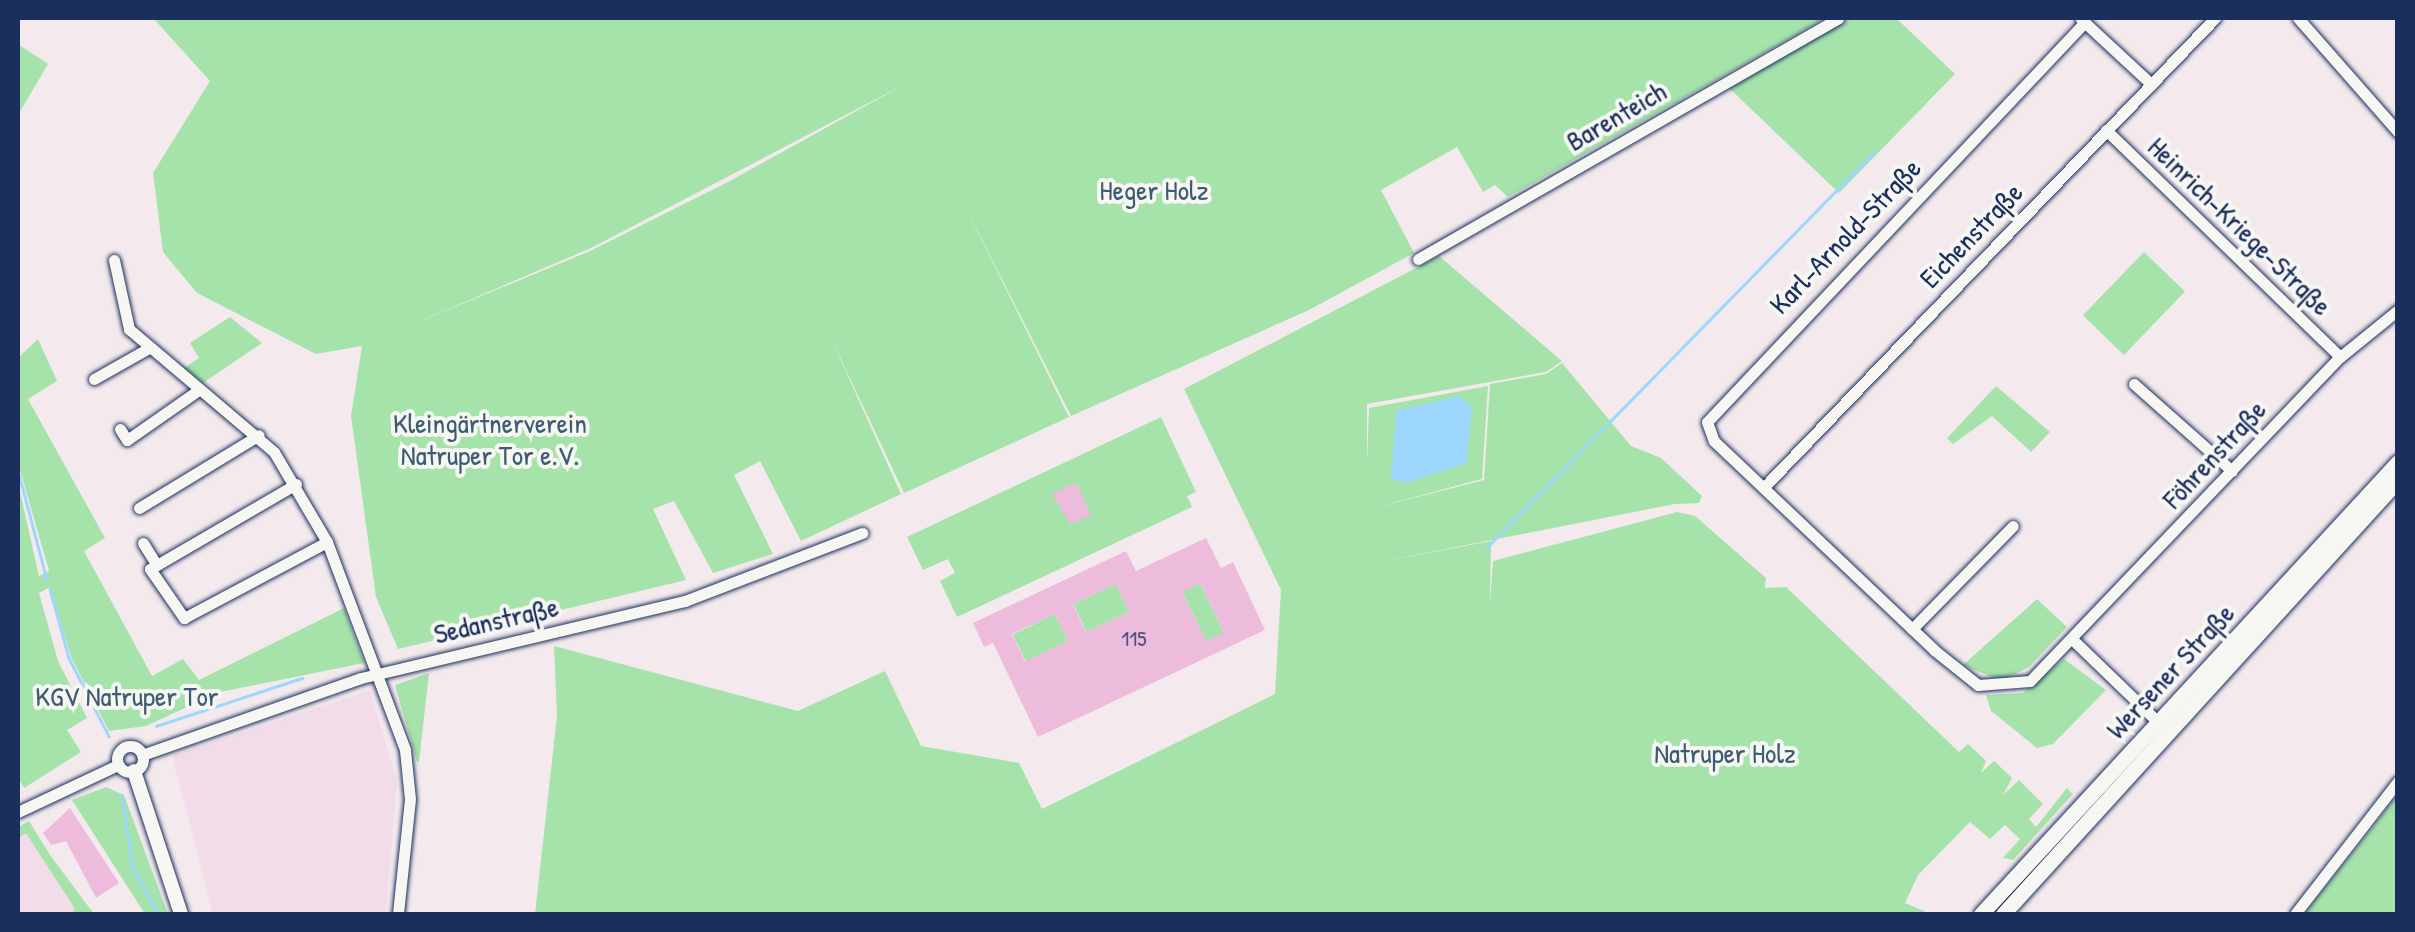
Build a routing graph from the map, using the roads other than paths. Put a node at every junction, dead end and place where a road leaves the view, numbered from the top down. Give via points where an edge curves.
1 (1838, 18) edge
2 (2215, 18) edge
3 (2298, 18) edge
4 (2082, 20) edge
5 (2152, 84) junction
6 (2106, 130) junction
7 (2398, 132) edge
8 (1418, 259) dead end
9 (114, 260) dead end
10 (2398, 310) edge
11 (147, 349) junction
12 (2340, 356) junction
13 (94, 379) dead end
14 (2134, 384) dead end
15 (200, 389) junction
16 (120, 429) dead end
17 (259, 436) junction
18 (2398, 462) edge
19 (2232, 471) junction
20 (2398, 480) edge
21 (296, 484) junction
22 (1764, 488) junction
23 (139, 508) dead end
24 (2013, 526) dead end
25 (862, 532) dead end
26 (326, 542) junction
27 (142, 543) dead end
28 (157, 565) junction
29 (1912, 628) junction
30 (2073, 640) junction
31 (376, 678) junction
32 (2162, 726) junction
33 (142, 755) junction
34 (118, 765) junction
35 (134, 771) junction
36 (2398, 781) edge
37 (18, 812) edge
38 (2010, 907) edge
39 (181, 914) edge
40 (398, 914) edge
41 (1980, 914) edge
42 (2295, 914) edge

1 - 8 street, Barenteich
2 - 5 street, Eichenstraße
3 - 7 street
4 - 5 street, Karl-Arnold-Straße
4 - 22 street, Karl-Arnold-Straße via 1711,411 1714,441
5 - 6 street, Eichenstraße
6 - 12 street, Heinrich-Kriege-Straße
6 - 22 street, Eichenstraße
9 - 11 street via 121,314
10 - 12 street, Föhrenstraße
11 - 13 street
11 - 15 street
12 - 19 street, Föhrenstraße
14 - 19 street
15 - 16 street via 127,440
15 - 17 street
17 - 21 street
17 - 23 street
18 - 32 main road, Wersener Straße
19 - 30 street, Föhrenstraße
20 - 32 main road, Wersener Straße
21 - 26 street
21 - 28 street
22 - 29 street, Föhrenstraße
24 - 29 street
25 - 31 street, Sedanstraße via 686,601
26 - 28 street via 184,618 150,568
26 - 31 street
27 - 28 street
29 - 30 street, Föhrenstraße via 1966,678 1989,688 2030,681
30 - 32 street
31 - 33 street, Sedanstraße via 286,700
31 - 40 street via 409,776
32 - 38 main road, Wersener Straße
33 - 34 street, Sedanstraße via 124,747
33 - 35 street
34 - 35 street
34 - 37 street, Sedanstraße
35 - 39 street
36 - 42 street
38 - 41 main road, Wersener Straße

